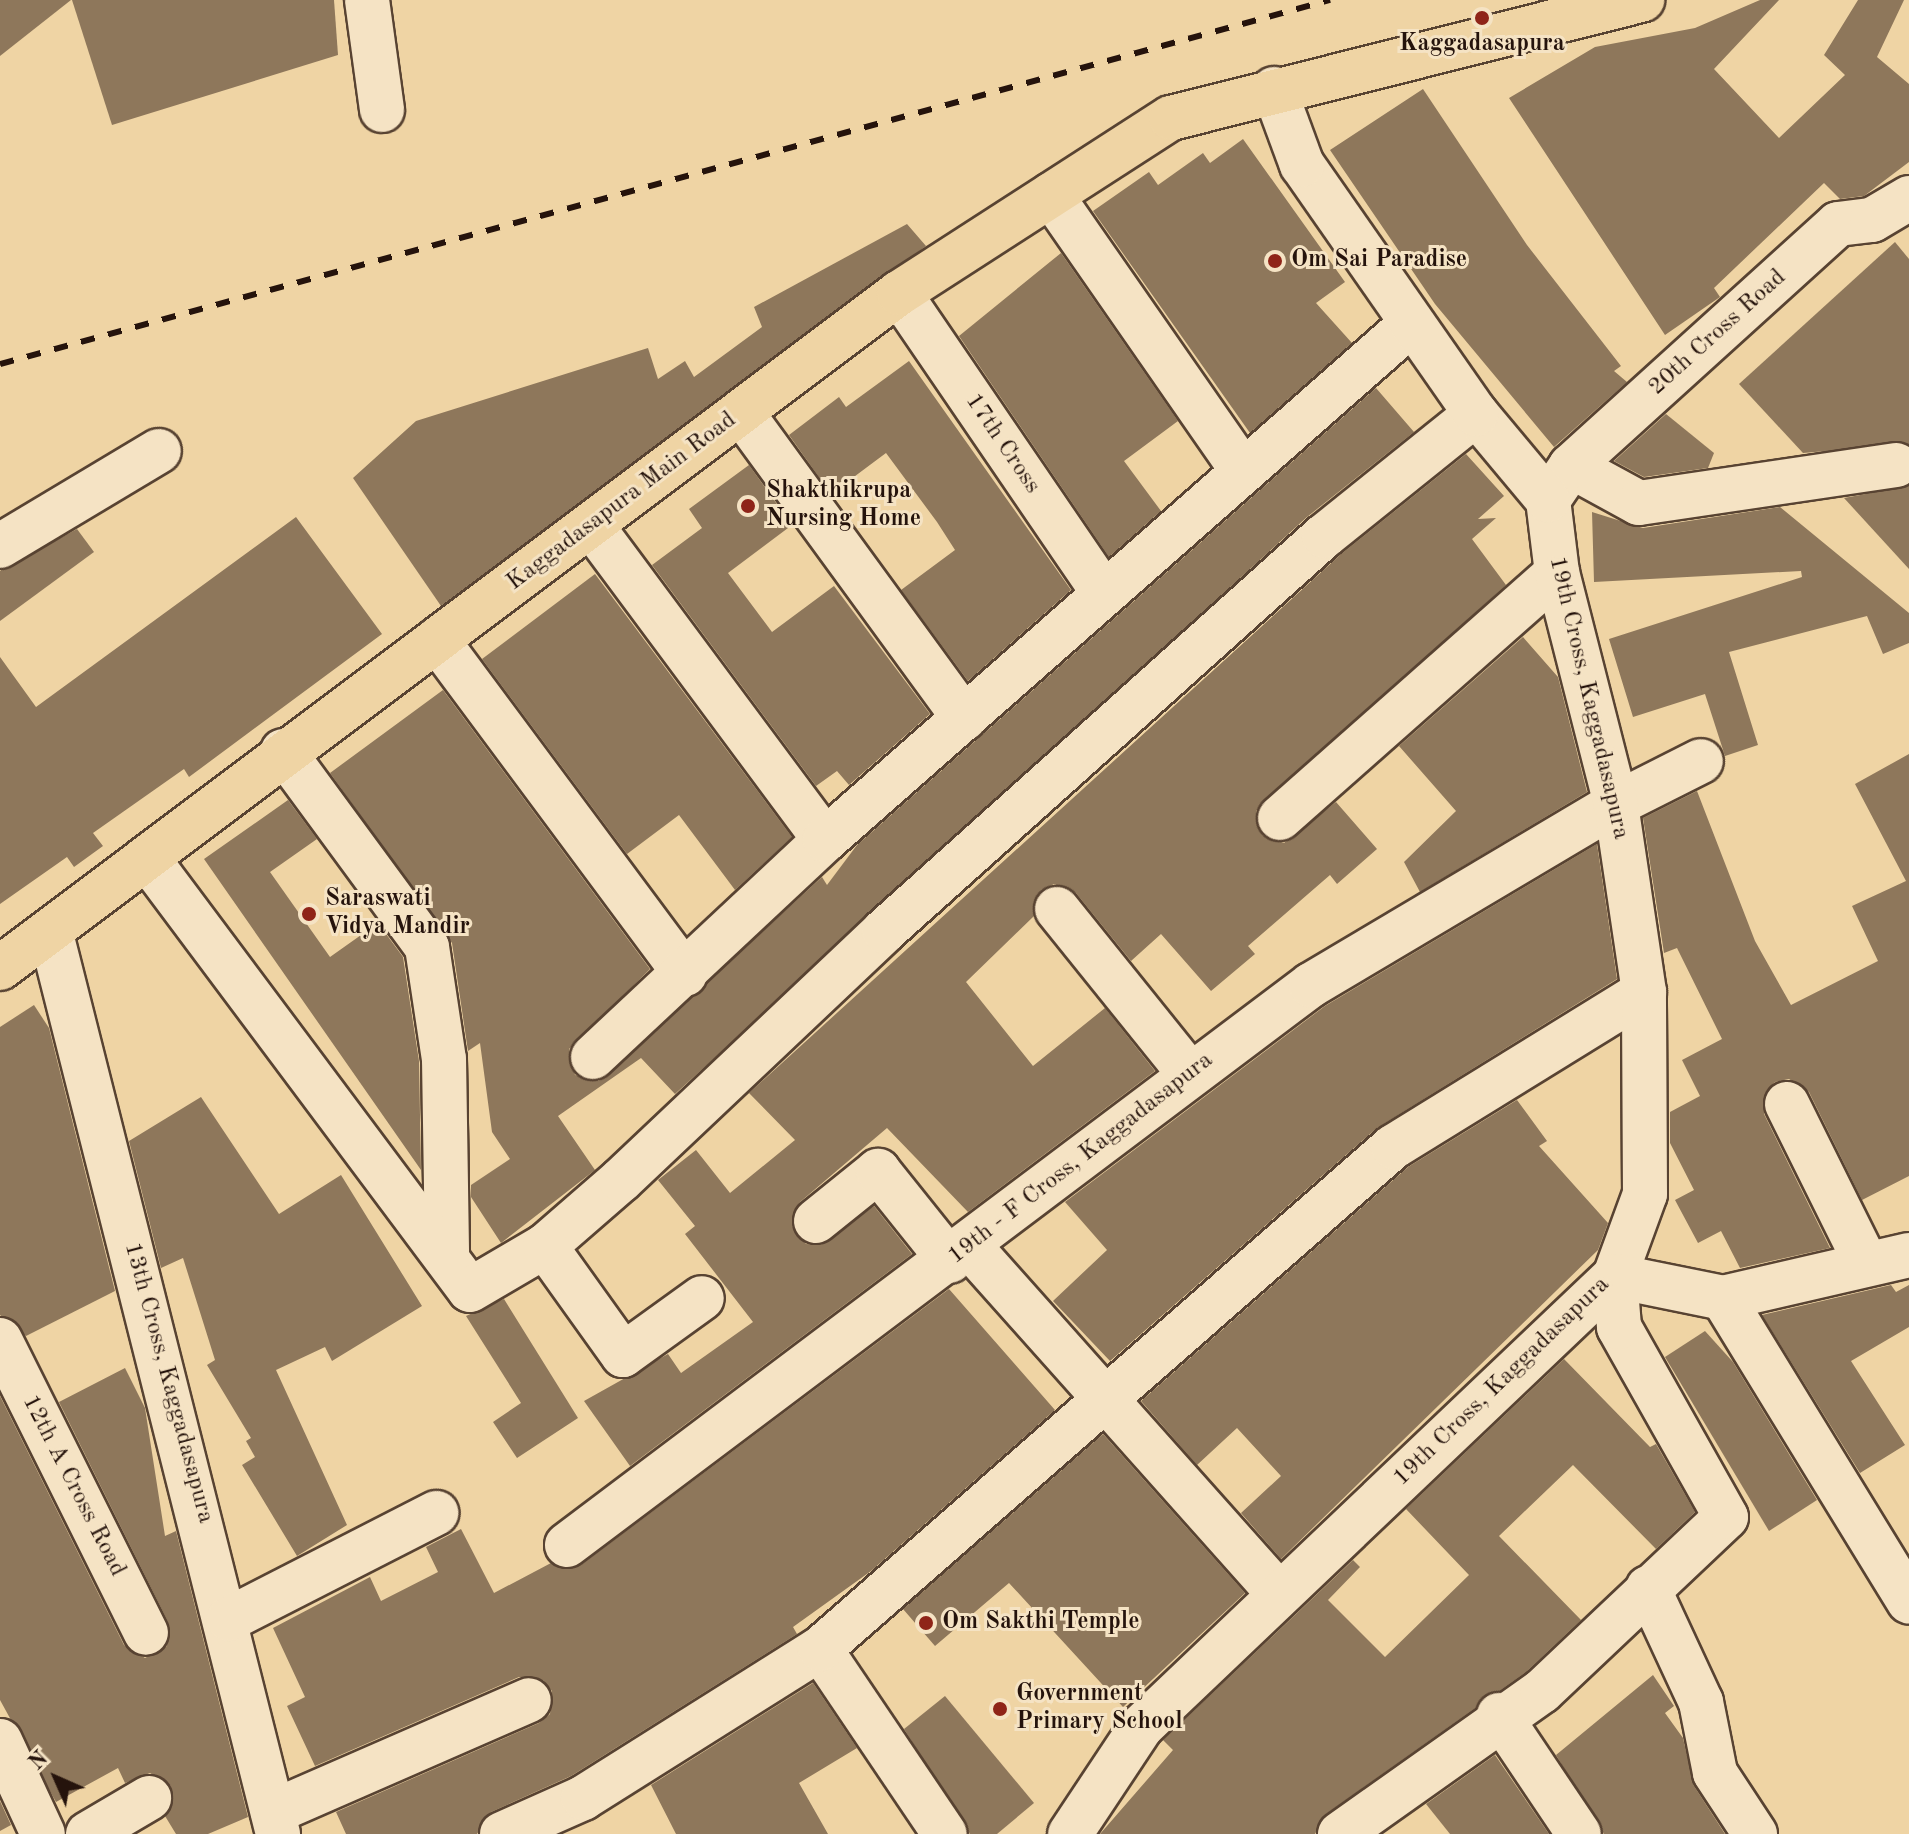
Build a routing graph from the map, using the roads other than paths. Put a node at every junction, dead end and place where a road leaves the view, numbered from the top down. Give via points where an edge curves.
1 (367, 0) edge
2 (1642, 0) edge
3 (1274, 89) junction
4 (382, 110) dead end
5 (1051, 195) junction
6 (1909, 198) edge
7 (899, 293) junction
8 (1411, 324) junction
9 (741, 412) junction
10 (1476, 414) junction
11 (159, 451) dead end
12 (1896, 465) dead end
13 (1243, 471) junction
14 (1560, 483) junction
15 (591, 525) junction
16 (0, 546) edge
17 (1557, 573) junction
18 (1104, 594) junction
19 (437, 640) junction
20 (964, 718) junction
21 (283, 751) junction
22 (1701, 761) dead end
23 (1616, 804) junction
24 (1280, 818) dead end
25 (825, 840) junction
26 (147, 858) junction
27 (1057, 909) dead end
28 (51, 934) junction
29 (0, 968) edge
30 (685, 974) junction
31 (1644, 992) junction
32 (593, 1057) dead end
33 (1189, 1073) junction
34 (1787, 1104) dead end
35 (816, 1221) dead end
36 (545, 1246) junction
37 (447, 1253) junction
38 (959, 1254) junction
39 (1909, 1255) edge
40 (1866, 1263) junction
41 (1615, 1276) junction
42 (702, 1298) dead end
43 (1723, 1298) junction
44 (0, 1340) edge
45 (1110, 1401) junction
46 (436, 1513) dead end
47 (567, 1545) dead end
48 (1903, 1575) edge
49 (1648, 1588) junction
50 (1279, 1594) junction
51 (229, 1619) junction
52 (146, 1633) dead end
53 (820, 1649) junction
54 (529, 1700) dead end
55 (1499, 1715) junction
56 (0, 1741) edge
57 (149, 1798) dead end
58 (276, 1823) edge
59 (43, 1834) edge
60 (88, 1834) edge
61 (502, 1834) edge
62 (945, 1834) edge
63 (1070, 1834) edge
64 (1340, 1834) edge
65 (1579, 1834) edge
66 (1755, 1834) edge

1 - 4 street
2 - 3 main road, Kaggadasapura Main Road
3 - 5 main road, Kaggadasapura Main Road via 1171,118
3 - 8 street via 1302,165
5 - 7 main road, Kaggadasapura Main Road
5 - 13 street
6 - 14 street, 20th Cross Road via 1872,220 1838,224
7 - 9 main road, Kaggadasapura Main Road
7 - 18 street, 17th Cross
8 - 10 street
8 - 13 street
9 - 15 main road, Kaggadasapura Main Road
9 - 20 street
10 - 14 street
10 - 36 street via 1324,536
11 - 16 street
12 - 14 street via 1639,503
13 - 18 street
14 - 17 street, 19th Cross, Kaggadasapura
15 - 19 main road, Kaggadasapura Main Road
15 - 25 street
17 - 23 street, 19th Cross, Kaggadasapura
17 - 24 street
18 - 20 street
19 - 21 main road, Kaggadasapura Main Road
19 - 30 street
20 - 25 street
21 - 26 main road, Kaggadasapura Main Road
21 - 37 street via 427,947 444,1059
22 - 23 street, 19th - F Cross, Kaggadasapura
23 - 31 street, 19th Cross, Kaggadasapura
23 - 33 street, 19th - F Cross, Kaggadasapura via 1311,985
25 - 30 street
26 - 28 main road, Kaggadasapura Main Road
26 - 37 street
27 - 33 street
28 - 29 main road, Kaggadasapura Main Road
28 - 51 street, 13th Cross, Kaggadasapura
30 - 32 street
31 - 41 street, 19th Cross, Kaggadasapura via 1645,1194
31 - 45 street via 1393,1147
33 - 38 street, 19th - F Cross, Kaggadasapura
34 - 40 street
35 - 38 street via 878,1171
36 - 37 street via 470,1290
36 - 42 street via 623,1355
38 - 45 street
38 - 47 street, 19th - F Cross, Kaggadasapura
39 - 40 street
40 - 43 street
41 - 43 street
41 - 49 street via 1619,1327 1726,1517
41 - 50 street, 19th Cross, Kaggadasapura
43 - 48 street
44 - 52 street, 12th A Cross Road
45 - 50 street
45 - 53 street
46 - 51 street
49 - 55 street via 1542,1691
49 - 66 street via 1701,1702 1715,1773
50 - 63 street, 19th Cross, Kaggadasapura via 1141,1727
51 - 58 street, 13th Cross, Kaggadasapura
53 - 61 street via 583,1798
53 - 62 street
54 - 58 street
55 - 64 street
55 - 65 street
56 - 59 street
57 - 60 street

